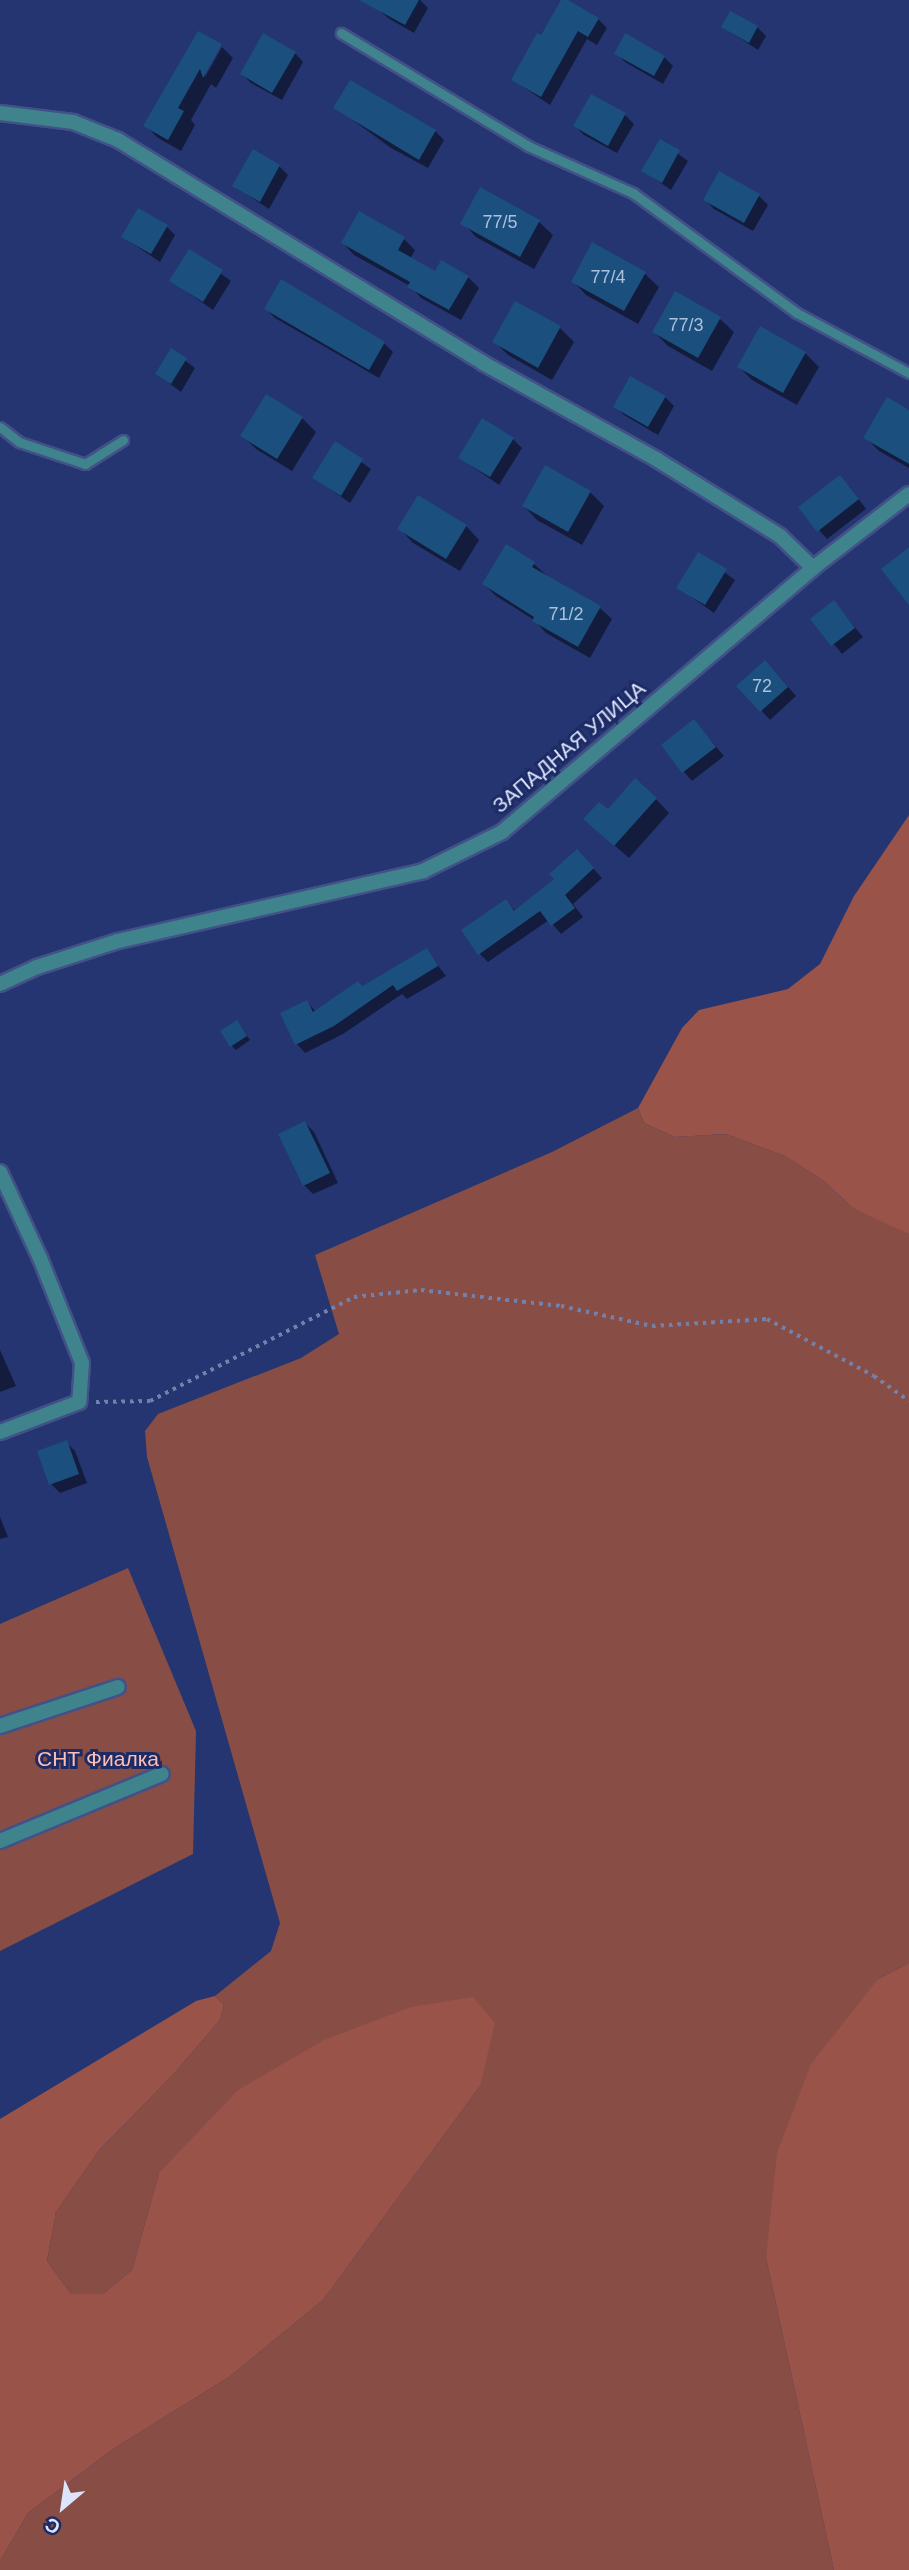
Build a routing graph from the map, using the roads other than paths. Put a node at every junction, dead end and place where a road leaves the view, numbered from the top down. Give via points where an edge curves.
1 (341, 33) dead end
2 (0, 113) edge
3 (909, 373) edge
4 (0, 427) edge
5 (123, 440) dead end
6 (909, 494) edge
7 (813, 568) junction
8 (0, 984) edge
9 (0, 1172) edge
10 (0, 1432) edge
11 (118, 1687) dead end
12 (0, 1726) edge
13 (162, 1774) dead end
14 (0, 1841) edge

1 - 3 lane via 528,146 633,193 797,313
2 - 7 street via 73,122 118,140 483,363 656,459 780,536
4 - 5 lane via 19,442 85,464
6 - 7 street, ЗАПАДНАЯ УЛИЦА
7 - 8 street, ЗАПАДНАЯ УЛИЦА via 502,832 423,871 118,941
9 - 10 street via 82,1363 79,1402
11 - 12 street
13 - 14 street

